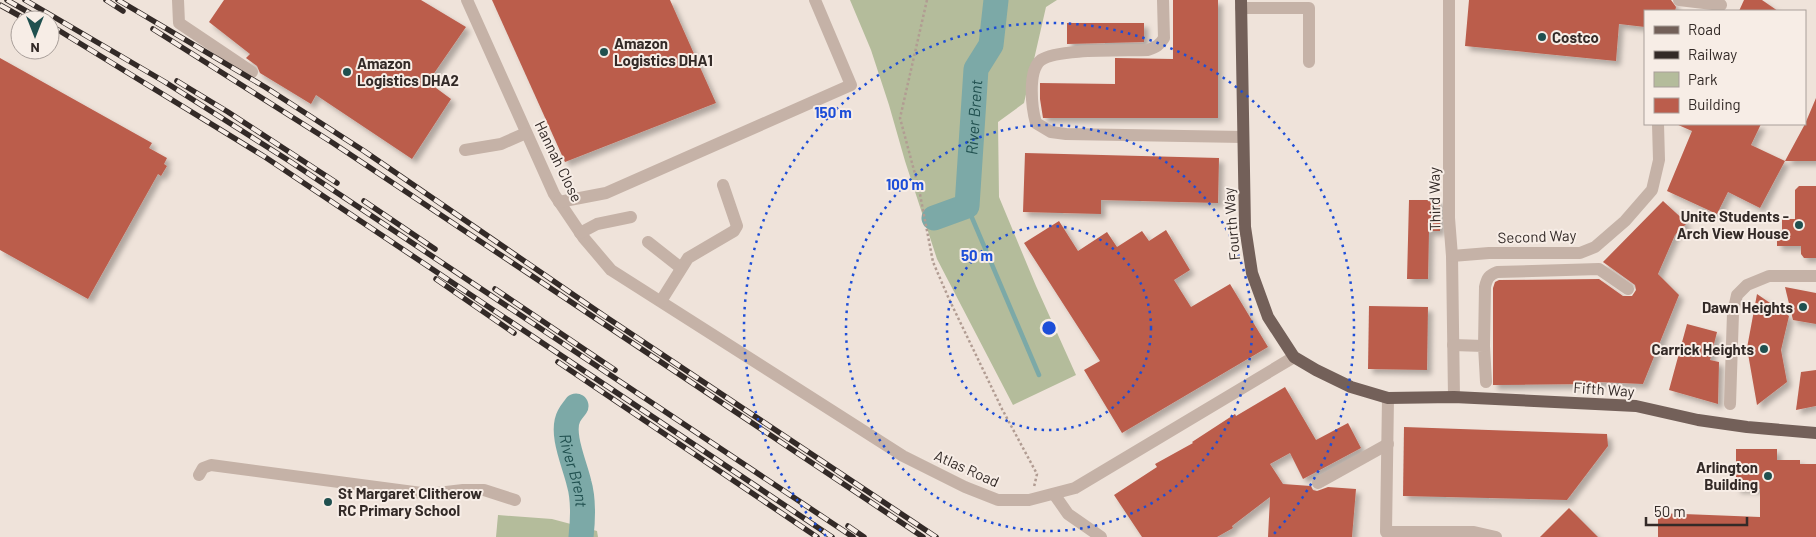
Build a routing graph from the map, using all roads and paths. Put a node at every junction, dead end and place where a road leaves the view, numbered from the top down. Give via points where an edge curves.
1 (178, 0) edge
2 (468, 0) edge
3 (927, 0) edge
4 (1163, 0) edge
5 (1449, 0) edge
6 (1679, 0) edge
7 (816, 3) edge
8 (1241, 4) edge
9 (1720, 5) edge
10 (1309, 62) dead end
11 (252, 72) dead end
12 (1658, 125) edge
13 (526, 133) junction
14 (1243, 137) junction
15 (464, 150) dead end
16 (723, 185) dead end
17 (559, 202) junction
18 (631, 217) dead end
19 (580, 233) junction
20 (648, 242) dead end
21 (1582, 252) junction
22 (1452, 256) junction
23 (681, 268) junction
24 (1584, 269) junction
25 (1816, 276) edge
26 (1628, 290) dead end
27 (661, 301) junction
28 (1453, 345) junction
29 (1484, 346) junction
30 (740, 352) joint
31 (1294, 357) junction
32 (1486, 382) dead end
33 (1454, 397) junction
34 (1388, 398) junction
35 (1730, 404) dead end
36 (1816, 433) edge
37 (1388, 444) junction
38 (199, 475) dead end
39 (1318, 483) dead end
40 (1054, 494) junction
41 (1037, 499) junction
42 (515, 500) dead end
43 (1102, 537) edge
44 (1496, 537) edge

1 - 11 street via 179,23
2 - 13 street, Hannah Close
3 - 41 path via 900,118 919,188 933,262 1002,409 1037,474 1034,486
4 - 14 street via 1164,38 1155,47 1148,50 1063,53 1041,60 1032,72 1036,123 1051,132 1066,134
5 - 22 street, Third Way via 1449,218
6 - 9 street
7 - 17 street via 851,85 606,193
8 - 10 street via 1309,8
8 - 14 main road, Fourth Way
12 - 21 street, Second Way via 1659,160 1652,190 1618,228 1596,247
13 - 15 street via 501,144
13 - 17 street, Hannah Close
14 - 31 main road, Fourth Way via 1245,228 1252,273 1268,317
16 - 23 street via 737,226 734,231 688,258
17 - 19 street, Hannah Close
18 - 19 street via 597,224
19 - 27 street, Hannah Close via 611,270
20 - 23 street
21 - 22 street, Second Way
21 - 24 street
22 - 28 street, Third Way
23 - 27 street
24 - 26 street via 1599,269
24 - 29 street via 1490,275 1485,286
25 - 35 street via 1769,276 1747,285 1737,295 1733,313
27 - 30 street, Hannah Close
28 - 29 street
28 - 33 street, Third Way
29 - 32 street
30 - 41 street, Atlas Road via 903,456 965,487 998,500
31 - 34 main road, Fourth Way via 1351,387
31 - 40 street, Atlas Road via 1075,488
33 - 34 main road, Fifth Way
33 - 36 main road, Fifth Way via 1636,406 1698,420
34 - 37 street
37 - 39 street
37 - 44 street via 1386,532 1474,532
38 - 42 street via 203,468 211,465 429,494 484,490
40 - 41 street, Atlas Road
40 - 43 street via 1068,514

